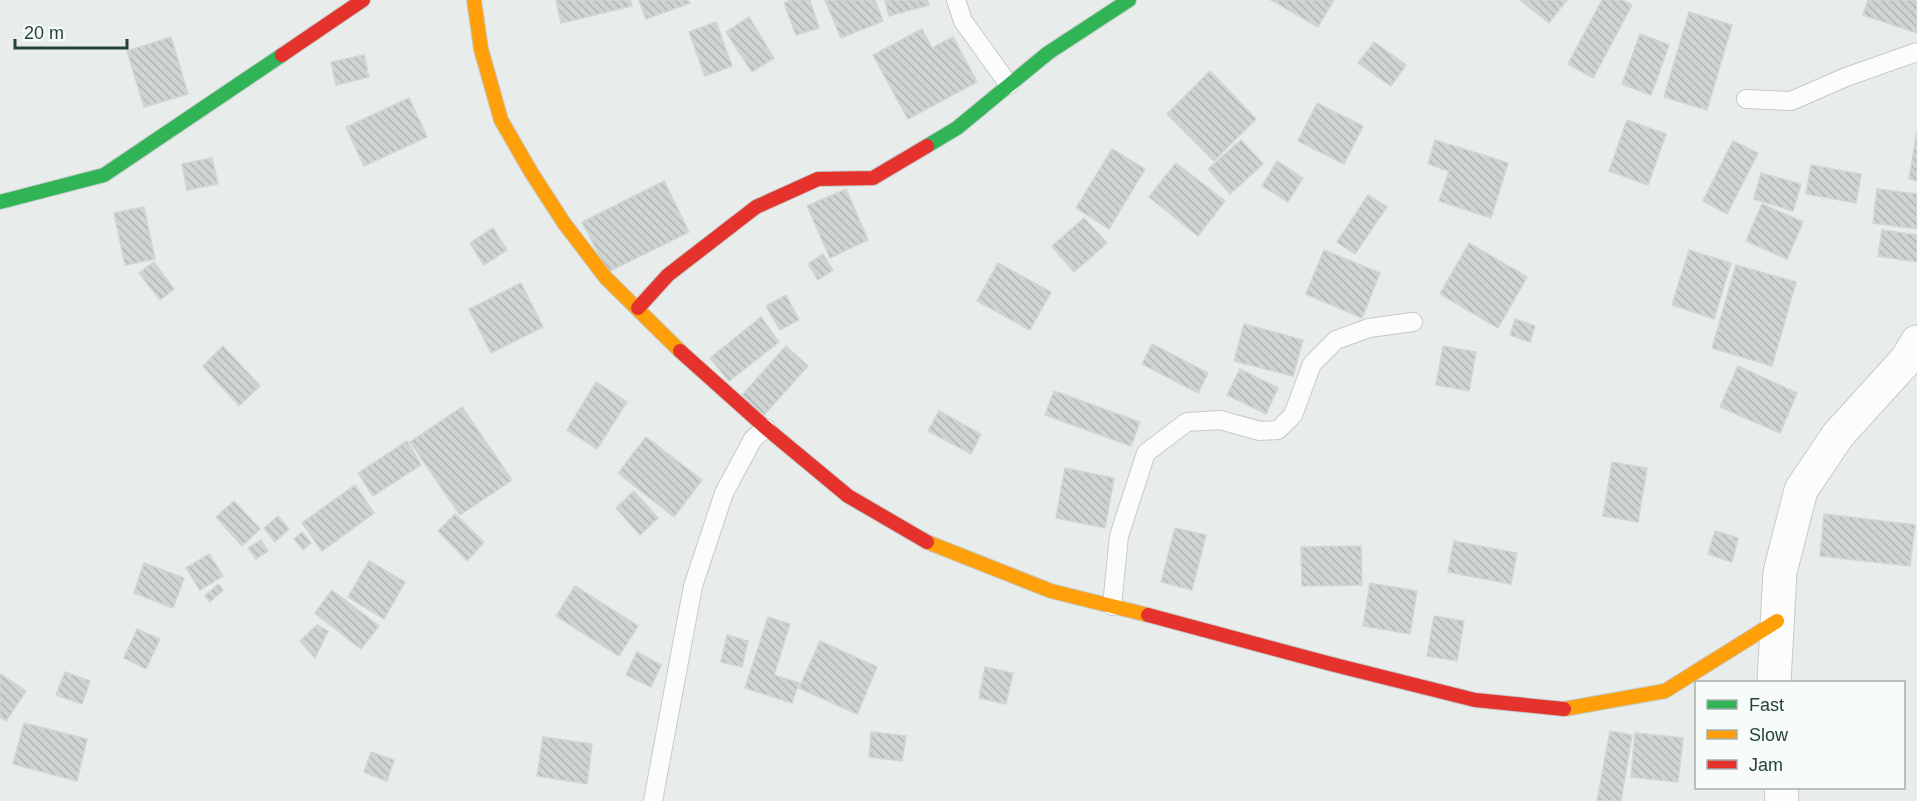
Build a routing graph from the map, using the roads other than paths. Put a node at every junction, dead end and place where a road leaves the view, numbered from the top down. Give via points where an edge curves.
1 (363, 0) edge
2 (474, 0) edge
3 (956, 0) edge
4 (1129, 0) edge
5 (1917, 52) edge
6 (1009, 85) junction
7 (1746, 99) dead end
8 (0, 202) edge
9 (638, 308) junction
10 (1413, 322) dead end
11 (1917, 342) edge
12 (766, 428) junction
13 (1112, 606) junction
14 (1777, 621) junction
15 (1774, 681) edge
16 (653, 801) edge

1 - 8 street via 104,175
2 - 9 street via 481,49 501,120 564,223 606,278
3 - 6 lane via 963,21
4 - 6 street via 1048,53
5 - 7 lane via 1791,101
6 - 9 street via 957,128 873,178 818,179 756,207 668,274
9 - 12 street
10 - 13 lane via 1369,328 1336,340 1312,364 1293,415 1278,430 1260,431 1220,420 1187,422 1146,453 1119,536
11 - 14 street via 1907,359 1838,435 1801,490 1780,572
12 - 13 street via 849,496 924,541 1051,591
12 - 16 lane via 753,440 724,493 693,586
13 - 14 street via 1476,700 1564,709 1665,691
14 - 15 street

